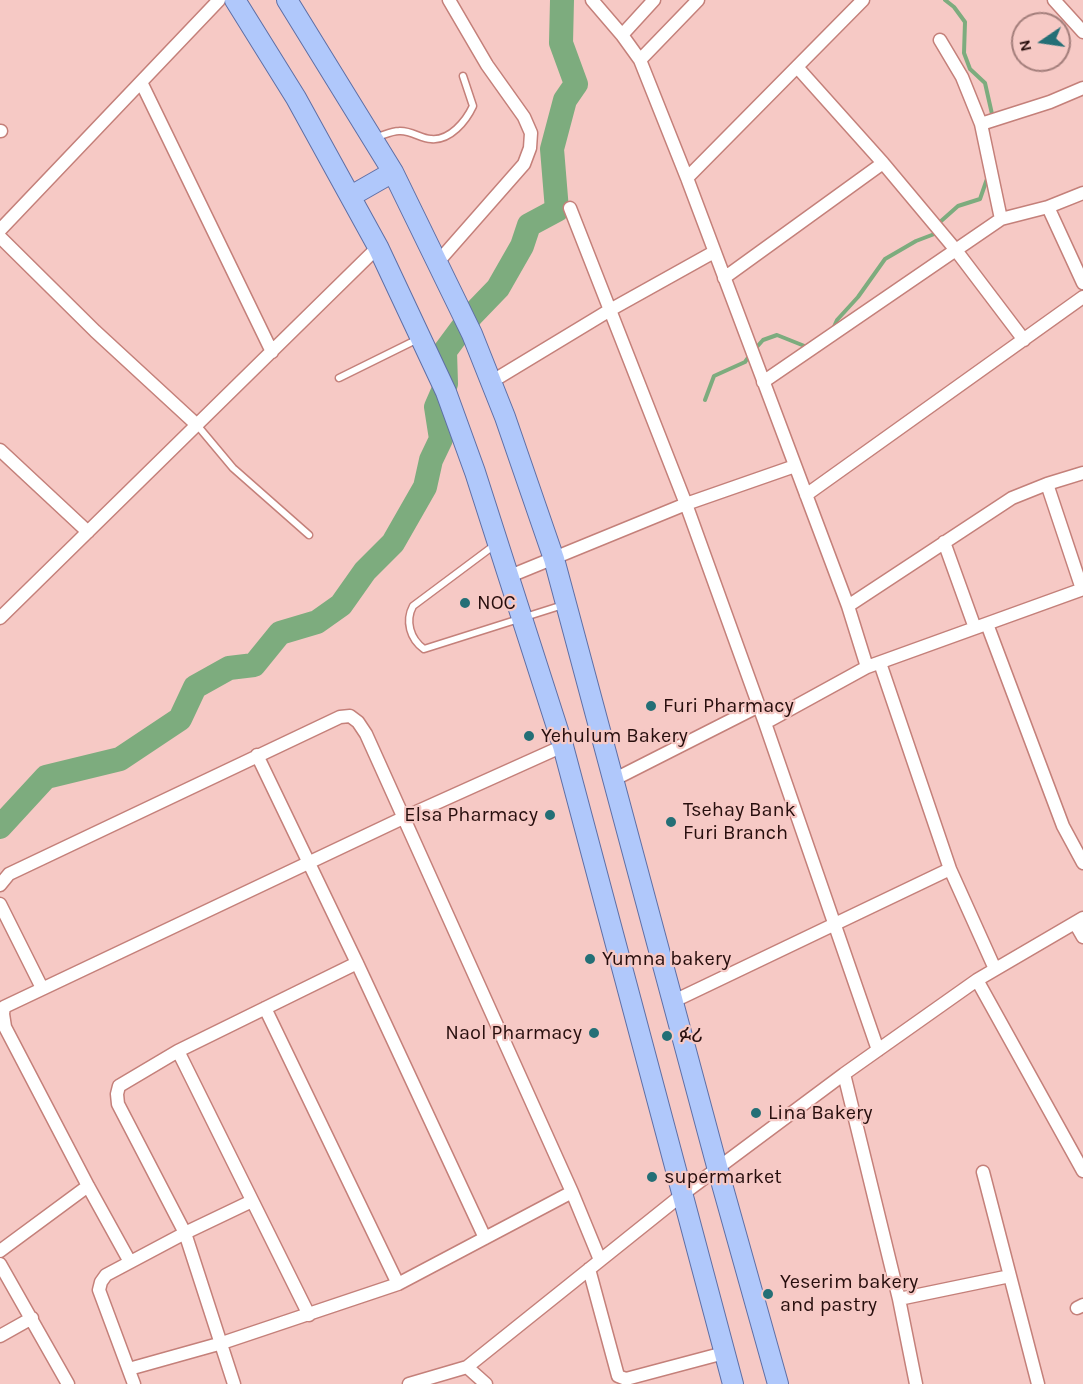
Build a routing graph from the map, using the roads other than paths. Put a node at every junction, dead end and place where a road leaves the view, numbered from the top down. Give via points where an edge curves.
1 (219, 0) edge
2 (235, 0) edge
3 (449, 0) edge
4 (592, 0) edge
5 (654, 0) edge
6 (698, 0) edge
7 (863, 0) edge
8 (1054, 0) edge
9 (290, 1) edge
10 (1083, 32) edge
11 (622, 35) junction
12 (940, 40) dead end
13 (640, 60) junction
14 (797, 68) junction
15 (463, 76) dead end
16 (141, 82) junction
17 (1083, 88) edge
18 (981, 124) junction
19 (373, 139) junction
20 (883, 163) junction
21 (393, 172) junction
22 (687, 178) junction
23 (1083, 193) edge
24 (351, 196) junction
25 (1048, 207) junction
26 (570, 208) dead end
27 (1000, 219) junction
28 (0, 230) edge
29 (0, 237) edge
30 (378, 247) junction
31 (955, 249) junction
32 (714, 252) junction
33 (437, 263) junction
34 (724, 278) junction
35 (1083, 283) edge
36 (1083, 297) edge
37 (610, 310) junction
38 (421, 338) junction
39 (1024, 340) junction
40 (272, 352) junction
41 (339, 378) dead end
42 (491, 382) junction
43 (763, 382) junction
44 (196, 425) junction
45 (0, 450) edge
46 (795, 466) junction
47 (1083, 473) edge
48 (1047, 484) junction
49 (806, 495) junction
50 (686, 504) junction
51 (88, 532) junction
52 (309, 535) dead end
53 (499, 542) junction
54 (944, 542) junction
55 (554, 559) junction
56 (510, 576) junction
57 (1083, 589) edge
58 (566, 603) junction
59 (848, 606) junction
60 (0, 618) edge
61 (523, 618) junction
62 (981, 626) junction
63 (880, 663) junction
64 (867, 667) junction
65 (759, 706) junction
66 (765, 723) junction
67 (563, 746) junction
68 (257, 755) junction
69 (615, 779) junction
70 (404, 818) junction
71 (309, 863) junction
72 (1083, 863) edge
73 (950, 869) junction
74 (0, 885) edge
75 (0, 904) edge
76 (1079, 920) edge
77 (835, 924) junction
78 (1083, 937) edge
79 (357, 963) junction
80 (995, 969) junction
81 (976, 980) junction
82 (42, 988) junction
83 (674, 1001) junction
84 (265, 1008) junction
85 (878, 1050) junction
86 (178, 1051) junction
87 (844, 1074) junction
88 (718, 1170) junction
89 (1083, 1171) edge
90 (983, 1172) dead end
91 (88, 1186) junction
92 (572, 1192) junction
93 (683, 1194) junction
94 (252, 1201) junction
95 (185, 1233) junction
96 (484, 1238) junction
97 (0, 1251) edge
98 (600, 1260) junction
99 (130, 1262) junction
100 (0, 1264) edge
101 (589, 1269) junction
102 (1010, 1276) junction
103 (399, 1284) junction
104 (898, 1299) junction
105 (309, 1314) junction
106 (32, 1318) junction
107 (0, 1336) edge
108 (222, 1343) junction
109 (724, 1353) junction
110 (467, 1367) junction
111 (129, 1369) junction
112 (68, 1384) edge
113 (134, 1384) edge
114 (234, 1384) edge
115 (409, 1384) edge
116 (486, 1384) edge
117 (733, 1384) edge
118 (778, 1384) edge
119 (916, 1384) edge
120 (1038, 1384) edge

1 - 16 street
2 - 24 main road
3 - 33 street via 531,133 524,164
4 - 11 street
5 - 11 street
6 - 13 street
7 - 14 street
8 - 10 street
9 - 19 main road
11 - 13 street
12 - 18 street via 962,77
13 - 22 street
14 - 20 street
14 - 22 street
15 - 19 lane via 473,106 467,118 449,134 431,140 398,130
16 - 28 street
16 - 40 street
17 - 18 street
18 - 27 street
19 - 21 main road
20 - 31 street
20 - 34 street
21 - 24 main road
21 - 33 main road
22 - 32 street
23 - 25 street
24 - 30 main road
25 - 27 street
25 - 35 street
26 - 37 street
27 - 31 street
29 - 44 street
30 - 38 main road
30 - 40 street
31 - 39 street
31 - 43 street
32 - 34 street
32 - 37 street
33 - 42 main road
34 - 43 street
36 - 39 street
37 - 42 street
37 - 50 street
38 - 41 lane
38 - 53 main road via 446,392
39 - 49 street
40 - 44 street
42 - 55 main road
43 - 46 street
44 - 51 street
44 - 52 lane via 233,468
45 - 51 street
46 - 49 street
46 - 50 street
47 - 48 street
48 - 54 street via 1012,498
48 - 57 street
49 - 59 street
50 - 55 street
50 - 65 street
51 - 60 street
53 - 56 main road
53 - 61 lane via 413,606 408,615 410,628 416,643 424,649
54 - 59 street
54 - 62 street
55 - 56 street
55 - 58 main road
56 - 61 main road
57 - 62 street
58 - 61 lane
58 - 69 main road
59 - 64 street
61 - 67 main road
62 - 63 street
62 - 72 street via 1063,826
63 - 64 street
63 - 73 street
64 - 66 street
65 - 66 street
65 - 69 street
66 - 77 street
67 - 70 street
67 - 93 main road
68 - 70 street via 350,716 366,734
68 - 71 street
68 - 74 street via 9,874
69 - 83 main road
70 - 71 street
70 - 92 street
71 - 79 street
71 - 82 street
73 - 77 street
73 - 80 street
75 - 82 street
76 - 78 street
76 - 80 street
77 - 83 street
77 - 85 street
79 - 84 street
79 - 96 street
80 - 81 street
81 - 85 street
81 - 89 street
82 - 91 street via 4,1007 5,1027
83 - 88 main road
84 - 86 street
84 - 103 street
85 - 87 street
86 - 94 street
86 - 95 street via 119,1086 117,1094 118,1104
87 - 88 street
87 - 104 street
88 - 93 street
88 - 118 main road
90 - 102 street
91 - 97 street
91 - 99 street
92 - 96 street
92 - 98 street
93 - 98 street
93 - 109 main road
94 - 95 street
94 - 105 street
95 - 99 street
95 - 108 street
96 - 103 street
98 - 101 street
99 - 111 street via 106,1275 99,1290
100 - 106 street
101 - 109 street via 621,1378
101 - 110 street
102 - 104 street
102 - 120 street
103 - 105 street
104 - 119 street
105 - 108 street
106 - 107 street
106 - 112 street
108 - 111 street
108 - 114 street
109 - 117 main road
110 - 115 street
110 - 116 street
111 - 113 street

